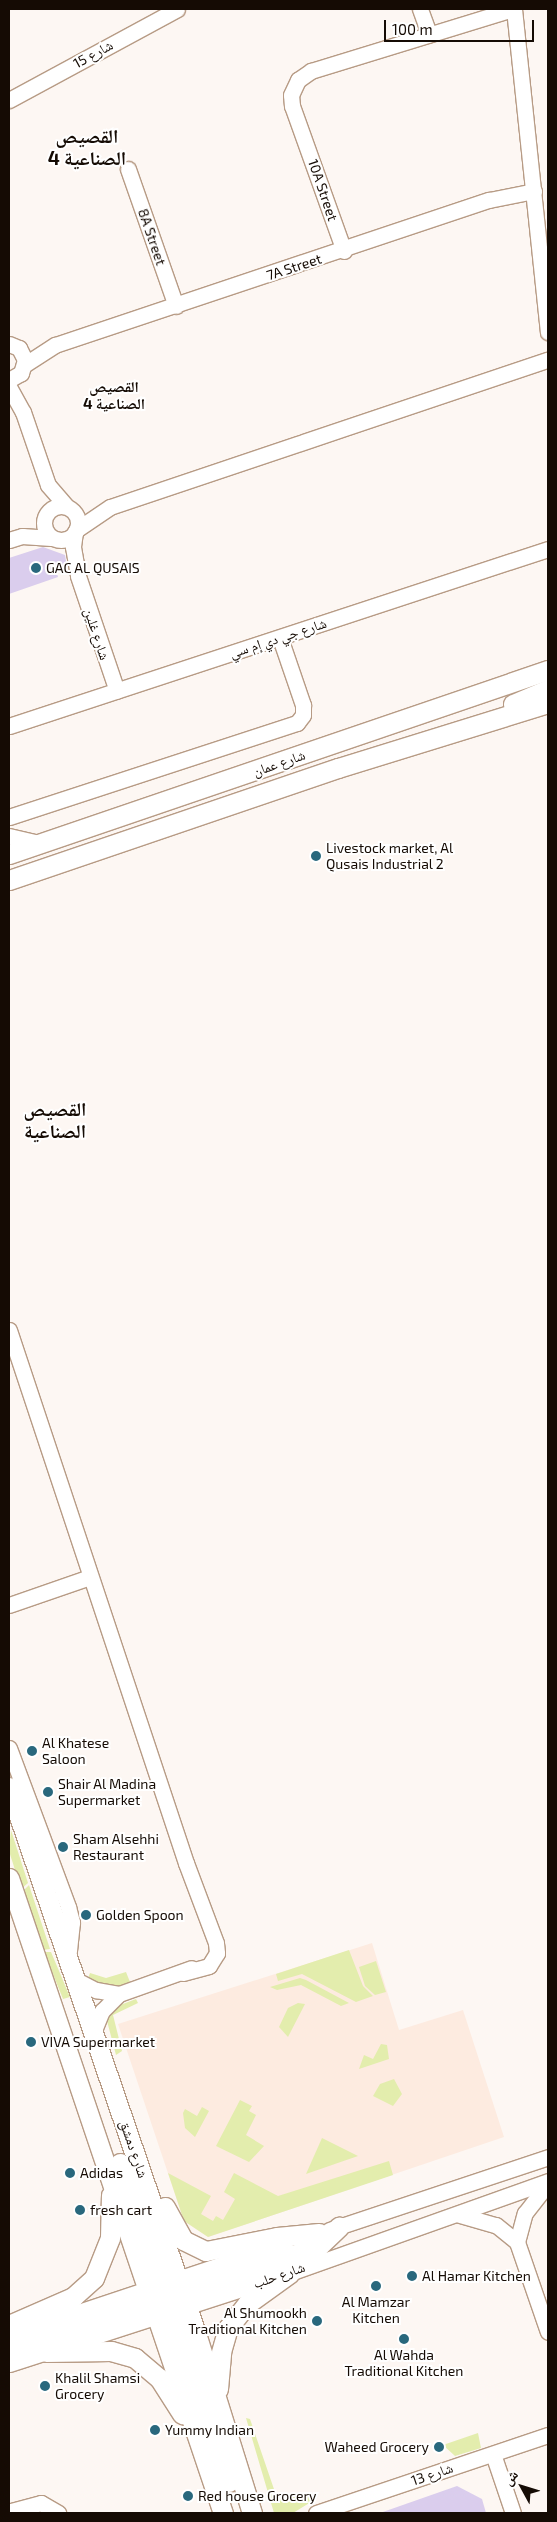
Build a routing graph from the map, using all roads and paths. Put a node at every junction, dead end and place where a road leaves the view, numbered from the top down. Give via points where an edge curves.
1 (420, 9) edge
2 (513, 9) edge
3 (174, 10) edge
4 (429, 34) junction
5 (9, 100) edge
6 (128, 169) dead end
7 (534, 190) junction
8 (344, 251) junction
9 (176, 306) junction
10 (548, 332) edge
11 (12, 344) edge
12 (55, 346) junction
13 (548, 360) edge
14 (18, 373) edge
15 (9, 387) edge
16 (23, 412) junction
17 (48, 485) junction
18 (110, 507) junction
19 (69, 508) junction
20 (45, 515) junction
21 (76, 531) junction
22 (15, 538) edge
23 (52, 538) junction
24 (548, 549) edge
25 (78, 576) junction
26 (280, 638) junction
27 (548, 670) edge
28 (548, 689) edge
29 (116, 691) junction
30 (548, 703) edge
31 (488, 722) junction
32 (9, 726) edge
33 (9, 817) edge
34 (9, 836) edge
35 (41, 843) junction
36 (9, 854) edge
37 (9, 880) edge
38 (9, 1330) edge
39 (90, 1577) junction
40 (9, 1605) edge
41 (9, 1748) edge
42 (9, 1787) edge
43 (9, 1878) edge
44 (68, 1958) junction
45 (24, 1975) dead end
46 (74, 1979) junction
47 (46, 1989) junction
48 (119, 1994) junction
49 (58, 2024) junction
50 (93, 2033) junction
51 (548, 2157) edge
52 (112, 2179) junction
53 (548, 2183) edge
54 (149, 2192) junction
55 (456, 2215) junction
56 (339, 2227) junction
57 (320, 2233) junction
58 (517, 2242) junction
59 (290, 2273) junction
60 (167, 2297) junction
61 (9, 2325) edge
62 (548, 2332) edge
63 (9, 2335) edge
64 (9, 2351) edge
65 (46, 2352) junction
66 (9, 2364) edge
67 (218, 2402) junction
68 (192, 2425) junction
69 (548, 2435) edge
70 (493, 2454) junction
71 (10, 2511) edge
72 (320, 2512) edge
73 (46, 2513) edge
74 (58, 2513) edge
75 (223, 2513) edge
76 (242, 2513) edge
77 (252, 2513) edge
78 (513, 2513) edge

1 - 4 street
2 - 4 street, 10A Street
2 - 7 street
3 - 5 street, شارع 15
4 - 8 street, 10A Street via 328,67 310,79 301,91 303,129
6 - 9 street, 8A Street
7 - 8 street, 7A Street via 489,200
7 - 10 street
8 - 9 street, 7A Street
9 - 12 street, 7A Street
11 - 12 street
11 - 14 street, شارع غلين
12 - 14 street
13 - 18 street
14 - 16 street, شارع غلين
15 - 16 street, شارع غلين
16 - 17 street, شارع غلين
17 - 19 street, شارع غلين
17 - 20 street, شارع غلين
18 - 19 street
18 - 21 street
19 - 20 street via 56,506
19 - 21 street, شارع غلين via 77,517
20 - 22 street
20 - 23 street, شارع غلين via 44,528
21 - 23 street via 64,540
21 - 25 street, شارع غلين via 73,547
22 - 23 street
23 - 25 street, شارع غلين
24 - 26 street, شارع جي دي إم سي
25 - 29 street, شارع غلين
26 - 29 street, شارع جي دي إم سي
26 - 33 street via 303,705 303,715 297,723
27 - 35 main road, شارع عمان
28 - 31 main road via 514,704
29 - 32 street, شارع جي دي إم سي
30 - 31 main road, شارع عمان
31 - 37 main road, شارع عمان via 338,768
34 - 35 street
35 - 36 main road, شارع عمان
38 - 39 street
39 - 40 street
39 - 48 street via 209,1929 206,1959 182,1973
41 - 44 street via 68,1907 72,1922
42 - 44 main road, شارع دمشق
43 - 47 main road, شارع دمشق
44 - 46 main road, شارع دمشق
45 - 47 main road
46 - 48 street via 96,1990
46 - 50 main road, شارع دمشق
47 - 49 main road, شارع دمشق
48 - 50 street via 102,2011
49 - 52 main road, شارع دمشق
49 - 60 main road via 82,2053
50 - 54 main road, شارع دمشق
51 - 56 street, شارع حلب
52 - 60 main road, شارع دمشق
52 - 61 main road via 110,2238 94,2278 73,2298
53 - 55 street, شارع حلب
53 - 58 street via 525,2213
54 - 57 main road via 164,2205 183,2240 206,2251
54 - 60 main road, شارع دمشق
55 - 58 street via 490,2222
55 - 59 street, شارع حلب
56 - 57 street, شارع حلب
56 - 60 main road via 319,2246
57 - 60 street, شارع حلب
58 - 62 street
59 - 60 street, شارع حلب
59 - 67 main road via 247,2304 228,2328 221,2352
60 - 63 street, شارع حلب
60 - 64 main road
60 - 65 street, شارع حلب
60 - 67 main road, شارع دمشق
60 - 68 main road, شارع دمشق
60 - 76 main road
65 - 66 street, شارع حلب
65 - 68 main road via 111,2351 135,2358 159,2378
67 - 77 main road, شارع دمشق
68 - 75 main road, شارع دمشق
69 - 70 street, شارع 13
70 - 72 street, شارع 13
70 - 78 street
71 - 73 street via 31,2508
71 - 74 street via 40,2503

